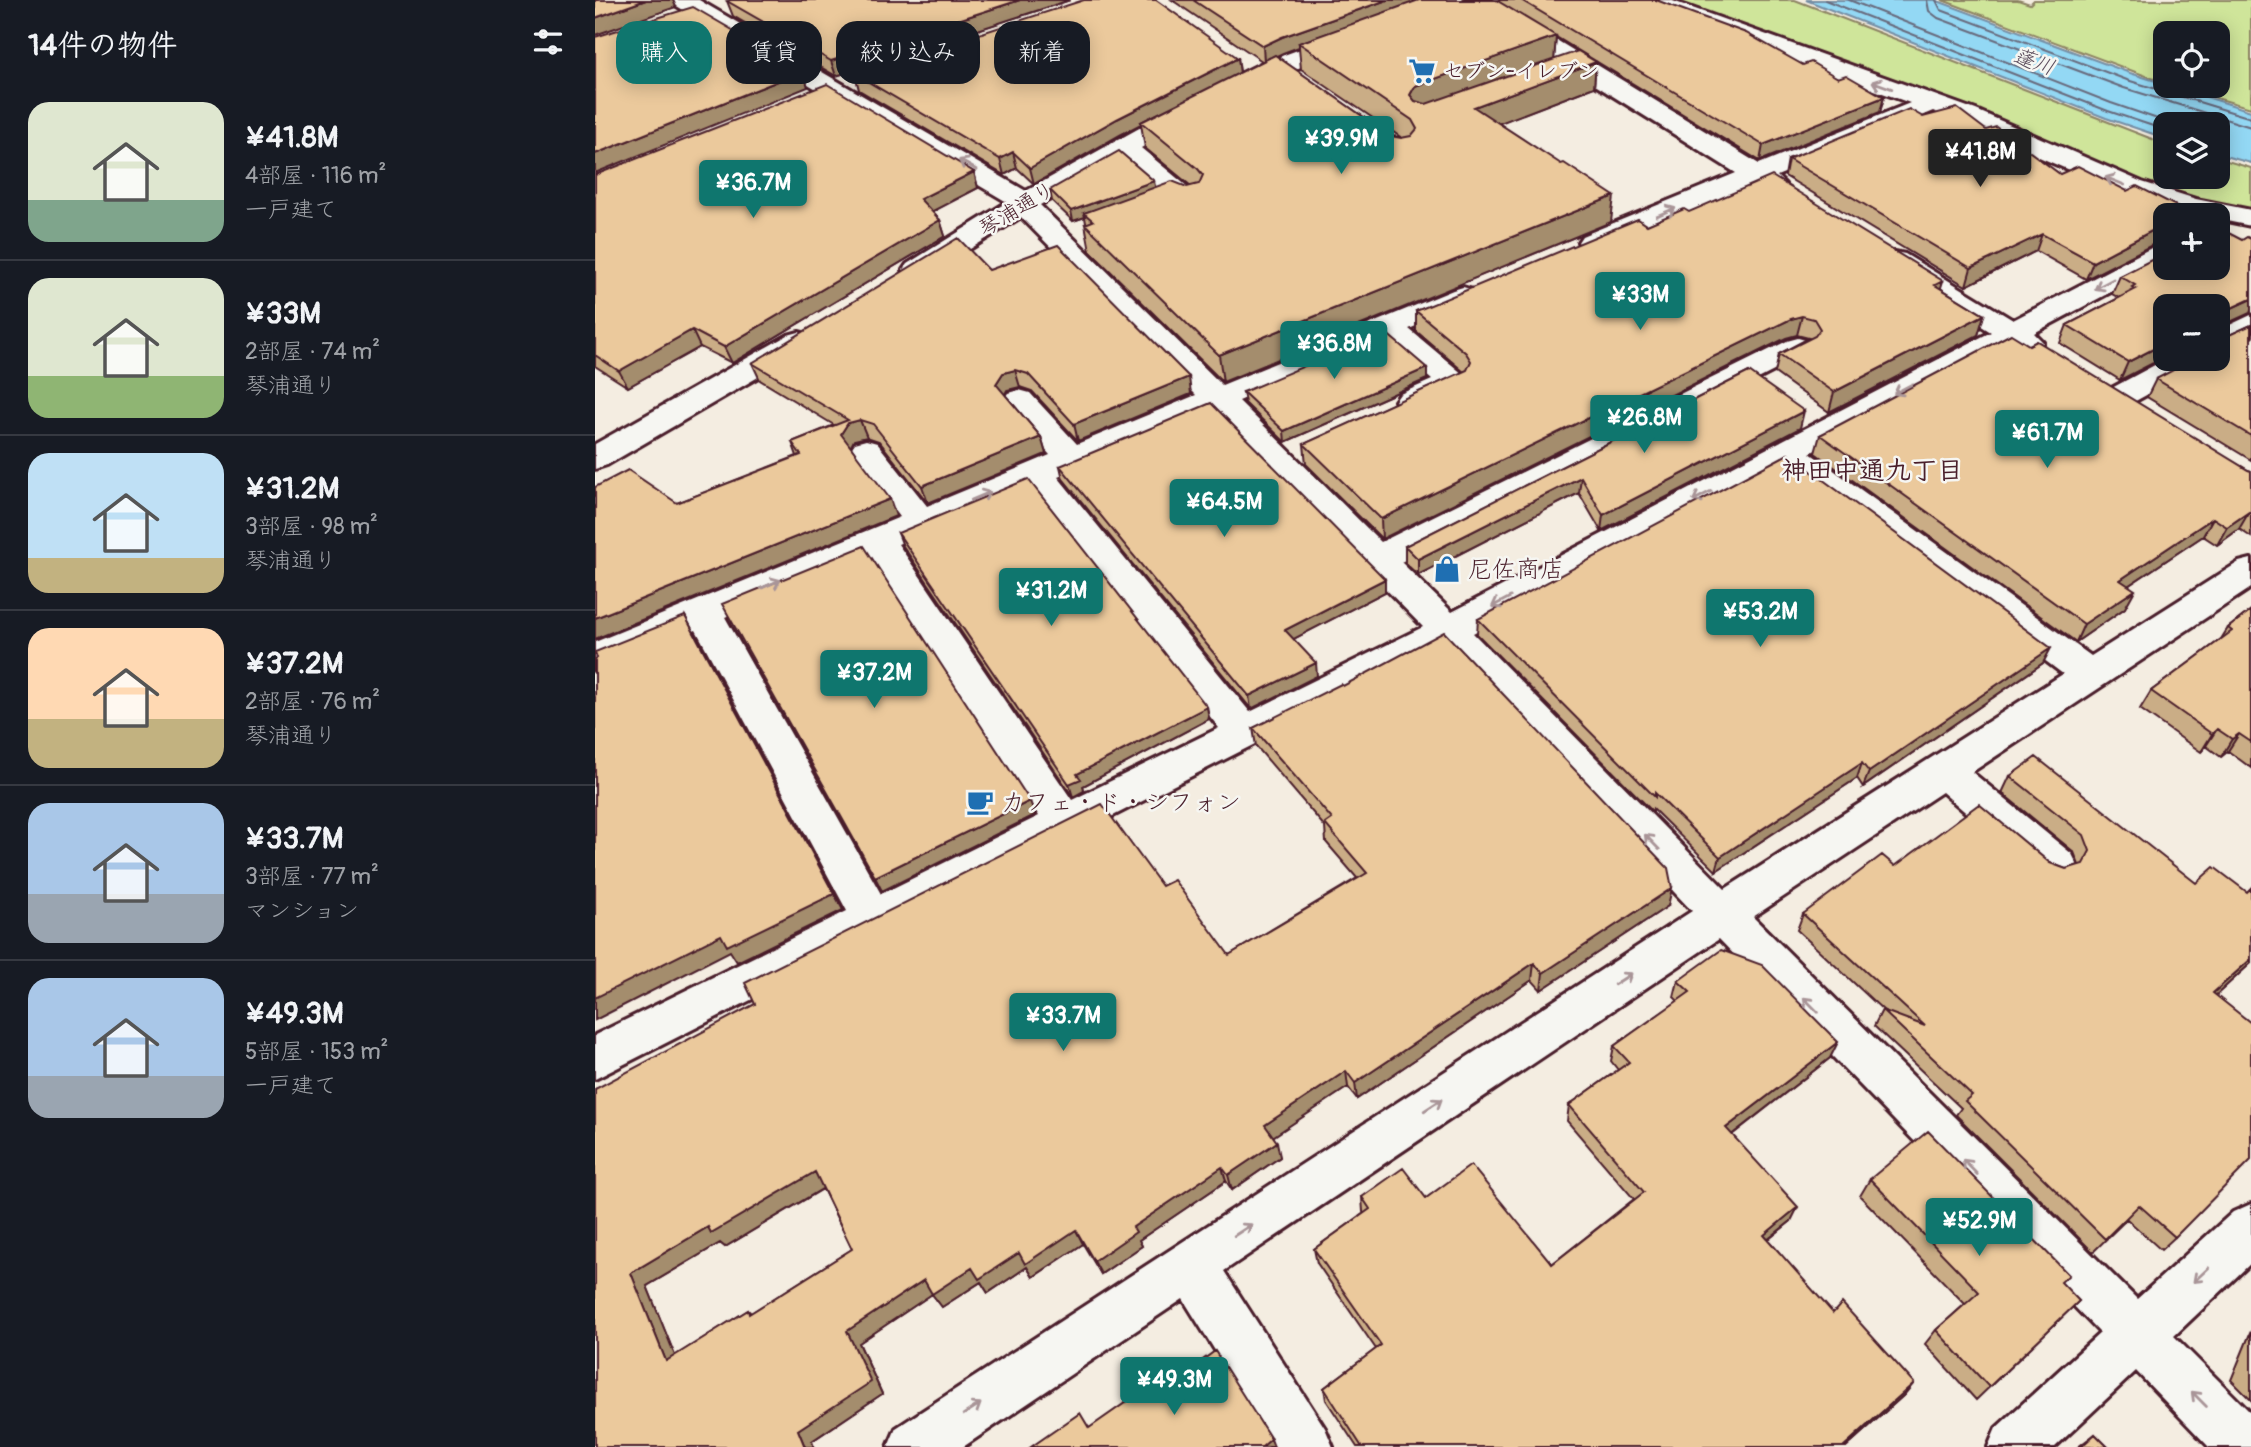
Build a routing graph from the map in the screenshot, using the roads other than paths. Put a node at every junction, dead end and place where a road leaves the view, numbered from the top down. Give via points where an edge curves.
1 (1475, 0) edge
2 (1649, 0) edge
3 (744, 4) edge
4 (686, 10) edge
5 (1367, 32) edge
6 (1261, 68) junction
7 (1300, 82) edge
8 (844, 84) edge
9 (835, 87) junction
10 (810, 98) edge
11 (1931, 103) junction
12 (1123, 146) junction
13 (1756, 174) junction
14 (1791, 196) edge
15 (1018, 197) junction
16 (1175, 200) edge
17 (2234, 219) edge
18 (1872, 246) edge
19 (1566, 253) edge
20 (2153, 258) edge
21 (894, 272) dead end
22 (1490, 285) edge
23 (2251, 324) edge
24 (1389, 327) junction
25 (2011, 332) junction
26 (2230, 336) edge
27 (1798, 347) edge
28 (2055, 358) edge
29 (2167, 371) edge
30 (1748, 372) junction
31 (2119, 398) edge
32 (1218, 399) junction
33 (1019, 400) dead end
34 (1378, 415) edge
35 (1827, 429) junction
36 (595, 434) edge
37 (866, 450) dead end
38 (1787, 452) junction
39 (595, 458) edge
40 (1072, 459) junction
41 (1037, 473) junction
42 (921, 521) junction
43 (877, 540) junction
44 (1377, 559) junction
45 (2248, 577) edge
46 (704, 611) junction
47 (1448, 629) junction
48 (595, 657) edge
49 (2090, 675) junction
50 (1244, 732) junction
51 (1943, 771) junction
52 (1065, 822) junction
53 (2057, 866) edge
54 (1722, 914) junction
55 (873, 919) junction
56 (595, 1058) edge
57 (2251, 1229) edge
58 (1191, 1265) junction
59 (2135, 1335) junction
60 (915, 1447) edge
61 (1306, 1447) edge
62 (2015, 1447) edge
63 (2247, 1447) edge

1 - 13 street via 1565,68
11 -> 2 street
3 - 4 street
4 - 9 street
5 - 6 street, 琴浦通り
6 - 7 street
6 - 12 street, 琴浦通り
6 - 15 street via 1201,87
8 - 9 street
9 - 10 street
15 -> 9 street
11 - 13 street
17 -> 11 street via 2133,188
12 - 15 street, 琴浦通り
12 - 16 street
13 - 14 street
19 -> 13 street
15 - 21 street
15 - 32 street via 1071,234
18 - 25 street
20 -> 25 street
22 - 24 street
23 - 26 street
24 - 32 street
24 - 34 street via 1453,382
25 - 28 street
25 -> 35 street
27 - 30 street
29 - 31 street
30 - 35 street
30 - 44 street
32 - 40 street
32 - 44 street via 1291,454
33 - 40 street
35 - 38 street
36 - 39 street via 809,323
37 - 42 street
38 -> 47 street
38 - 49 street
40 - 41 street
42 -> 41 street
41 - 50 street
42 - 43 street
46 -> 43 street
43 - 52 street
44 - 47 street
45 - 49 street
46 - 48 street
46 - 55 street
47 - 50 street
54 -> 47 street
49 - 51 street
50 - 52 street
51 - 53 street
51 - 54 street
52 - 55 street
58 -> 54 street
59 -> 54 street
55 - 56 street
57 -> 59 street
60 -> 58 street
58 - 61 street
59 - 62 street
63 -> 59 street

